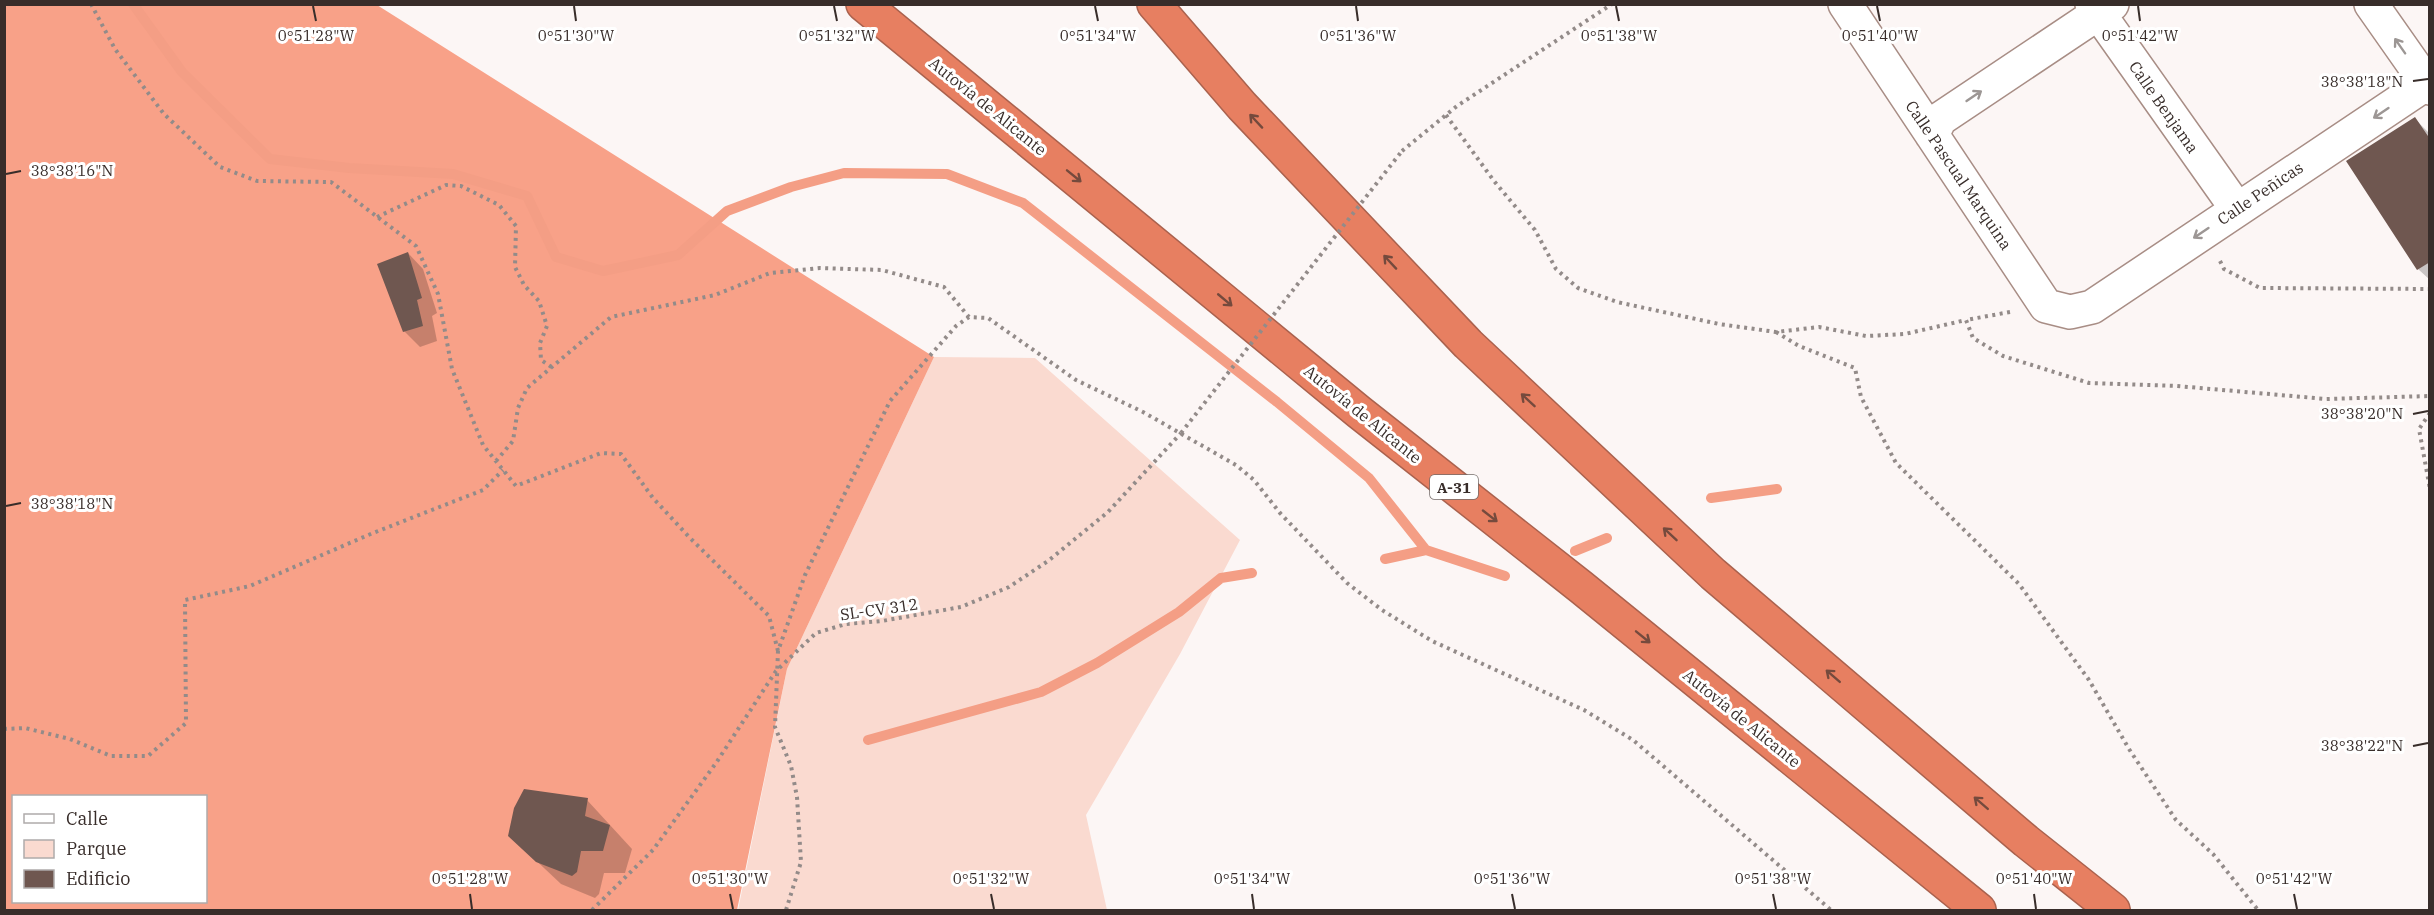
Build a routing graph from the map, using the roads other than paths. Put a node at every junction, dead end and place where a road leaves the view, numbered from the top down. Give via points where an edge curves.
1 (863, 4) edge
2 (1154, 4) edge
3 (1845, 4) edge
4 (2371, 4) edge
5 (2101, 8) edge
6 (2428, 84) edge
7 (1932, 135) junction
8 (2237, 208) junction
9 (2092, 306) joint
10 (1979, 910) edge
11 (2113, 910) edge

1 -> 10 highway, Autovía de Alicante / A-31 via 1359,412
11 -> 2 highway via 2026,841 1713,574 1468,344 1242,106
3 - 7 street, Calle Pascual Marquina
6 -> 4 street
7 -> 5 street via 1940,118
5 - 8 street, Calle Benjama
6 -> 8 street, Calle Peñicas
7 - 9 street, Calle Pascual Marquina via 2046,306 2070,312
8 -> 9 street, Calle Peñicas

